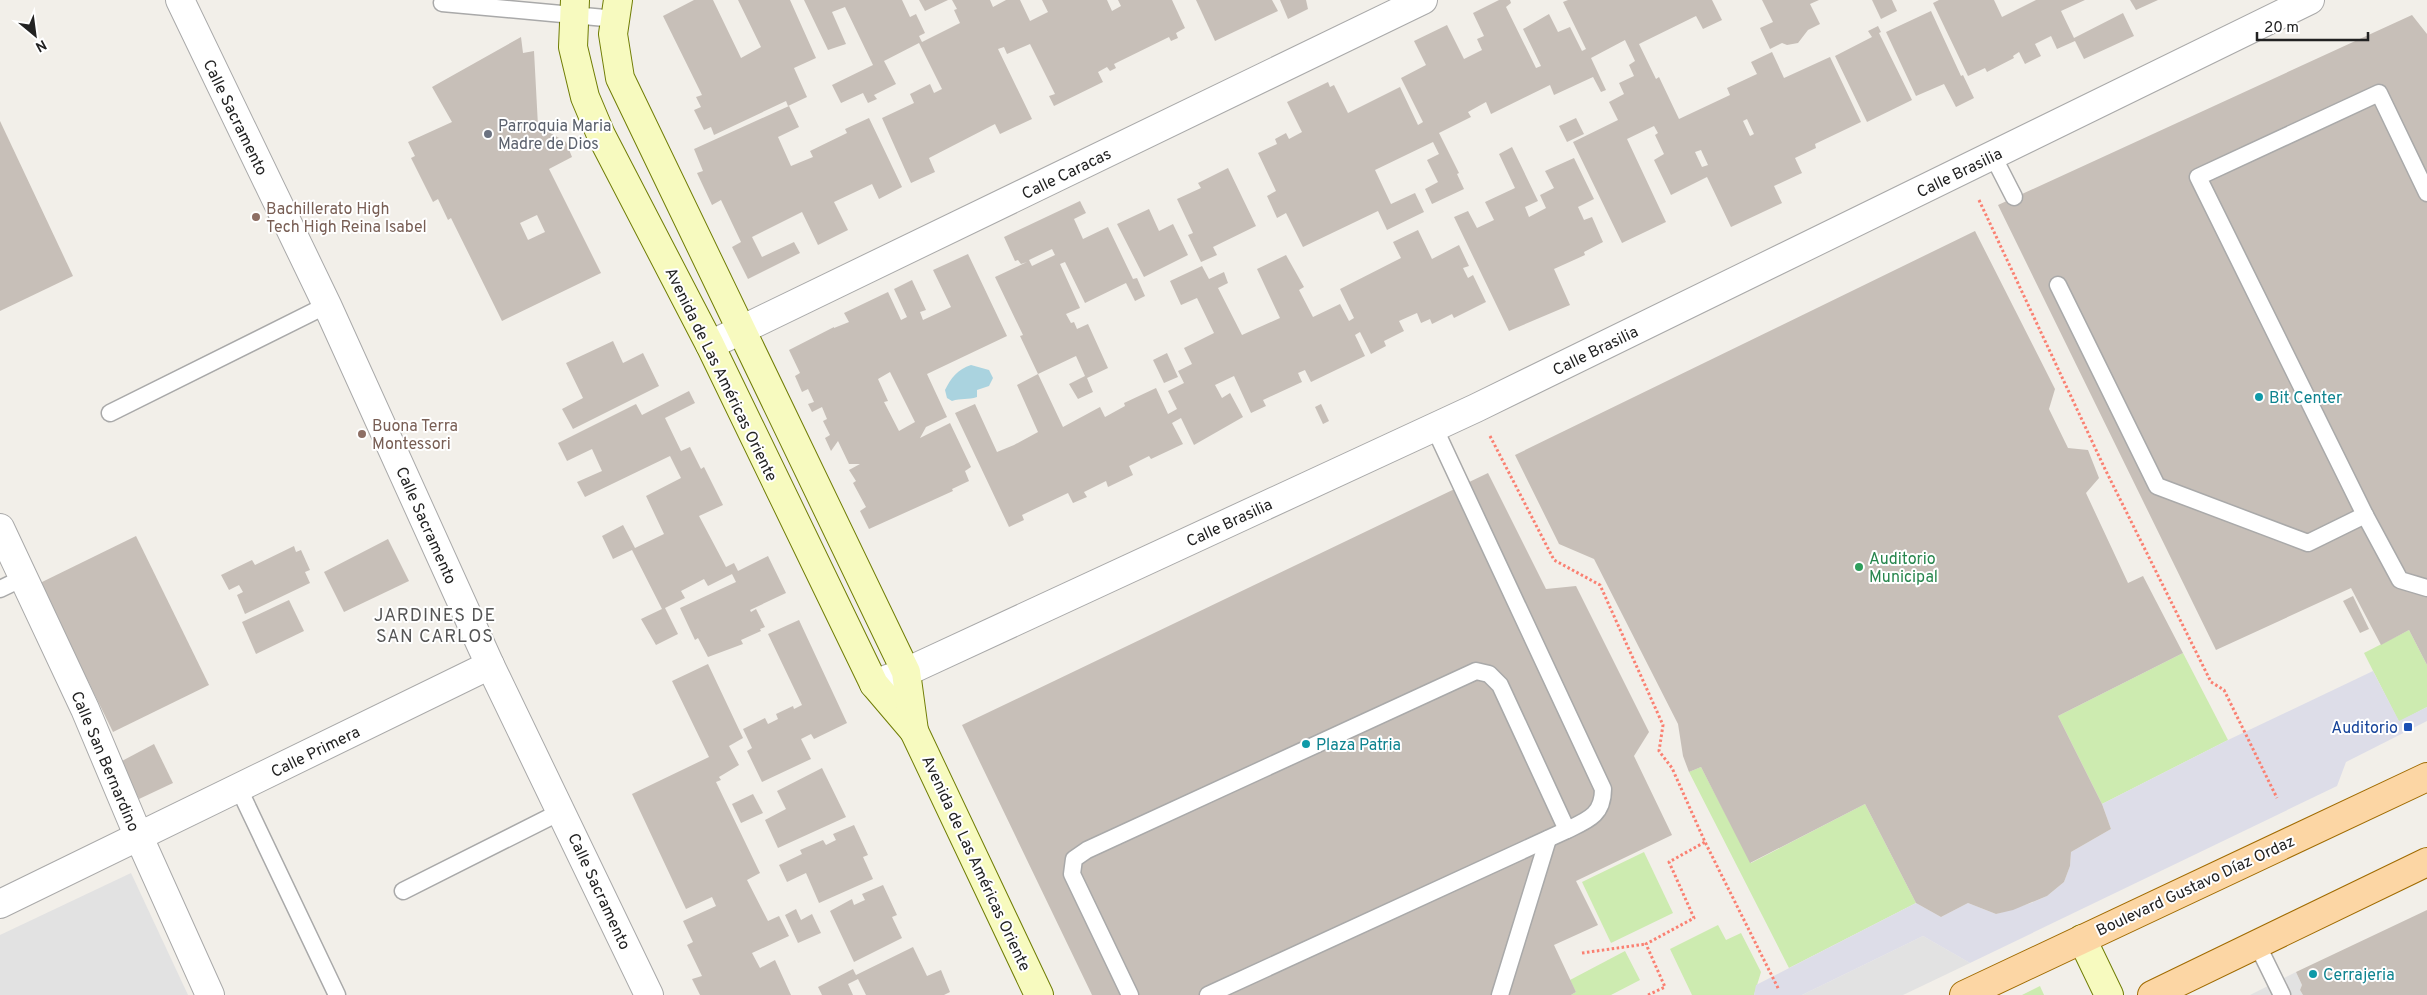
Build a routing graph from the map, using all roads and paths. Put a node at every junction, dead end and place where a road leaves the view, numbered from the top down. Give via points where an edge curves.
1 (180, 0) edge
2 (1423, 0) edge
3 (2310, 0) edge
4 (442, 3) dead end
5 (574, 8) edge
6 (617, 10) edge
7 (1994, 156) junction
8 (1965, 170) junction
9 (2427, 193) edge
10 (2014, 197) dead end
11 (2058, 286) dead end
12 (327, 305) junction
13 (742, 329) junction
14 (710, 345) junction
15 (1476, 408) junction
16 (110, 413) dead end
17 (1434, 427) junction
18 (2365, 515) junction
19 (0, 528) edge
20 (11, 584) edge
21 (2427, 588) edge
22 (490, 665) junction
23 (906, 672) junction
24 (874, 684) junction
25 (914, 731) junction
26 (2427, 776) edge
27 (239, 789) junction
28 (2277, 798) dead end
29 (562, 811) junction
30 (1567, 830) junction
31 (138, 835) junction
32 (1548, 839) junction
33 (1705, 842) junction
34 (2427, 862) edge
35 (403, 891) dead end
36 (0, 904) edge
37 (2082, 939) junction
38 (1646, 944) junction
39 (2257, 944) junction
40 (1582, 954) dead end
41 (1779, 990) dead end
42 (1036, 994) edge
43 (210, 995) edge
44 (337, 995) edge
45 (649, 995) edge
46 (1130, 995) edge
47 (1208, 995) edge
48 (1500, 995) edge
49 (1648, 995) edge
50 (1964, 995) edge
51 (2109, 995) edge
52 (2152, 995) edge
53 (2282, 995) edge

1 - 12 street, Calle Sacramento
2 - 13 street, Calle Caracas
3 - 7 street, Calle Brasilia
4 - 5 lane
5 - 6 lane
5 - 14 street, Avenida de Las Américas Oriente via 573,48 585,97
6 - 13 street, Avenida de Las Américas Oriente via 614,34 620,78
7 - 8 street, Calle Brasilia
7 - 10 lane
8 - 15 street, Calle Brasilia
8 - 28 path via 2105,469 2211,682 2224,690
9 - 18 lane via 2379,93 2198,176
11 - 18 lane via 2157,486 2308,543
12 - 16 lane
12 - 22 street, Calle Sacramento
13 - 14 street, Calle Caracas
13 - 23 street, Avenida de Las Américas Oriente
14 - 24 street, Avenida de Las Américas Oriente
15 - 17 street, Calle Brasilia
15 - 33 path via 1554,560 1600,585 1663,725 1658,751 1672,768
17 - 23 street, Calle Brasilia
17 - 30 lane via 1603,789 1603,804 1590,819
18 - 21 lane via 2400,580
19 - 20 street, Calle San Bernardino
20 - 31 street, Calle San Bernardino via 44,606 91,705
22 - 27 street, Calle Primera
22 - 29 street, Calle Sacramento
23 - 24 street, Calle Brasilia
23 - 25 street, Avenida de Las Américas Oriente
24 - 25 street, Avenida de Las Américas Oriente
25 - 42 street, Avenida de Las Américas Oriente
26 - 37 main road, Boulevard Gustavo Díaz Ordaz
27 - 31 street, Calle Primera
27 - 44 lane
29 - 35 lane
29 - 45 street, Calle Sacramento
30 - 32 lane
30 - 46 lane via 1500,684 1489,674 1476,671 1087,850 1074,859 1072,874
31 - 36 street, Calle Primera
31 - 43 street, Calle San Bernardino
32 - 47 lane
32 - 48 lane
33 - 38 path via 1669,862 1694,918
33 - 41 path
34 - 39 main road
37 - 50 main road, Boulevard Gustavo Díaz Ordaz
37 - 51 street
38 - 40 path
38 - 49 path via 1666,987
39 - 52 main road
39 - 53 lane

